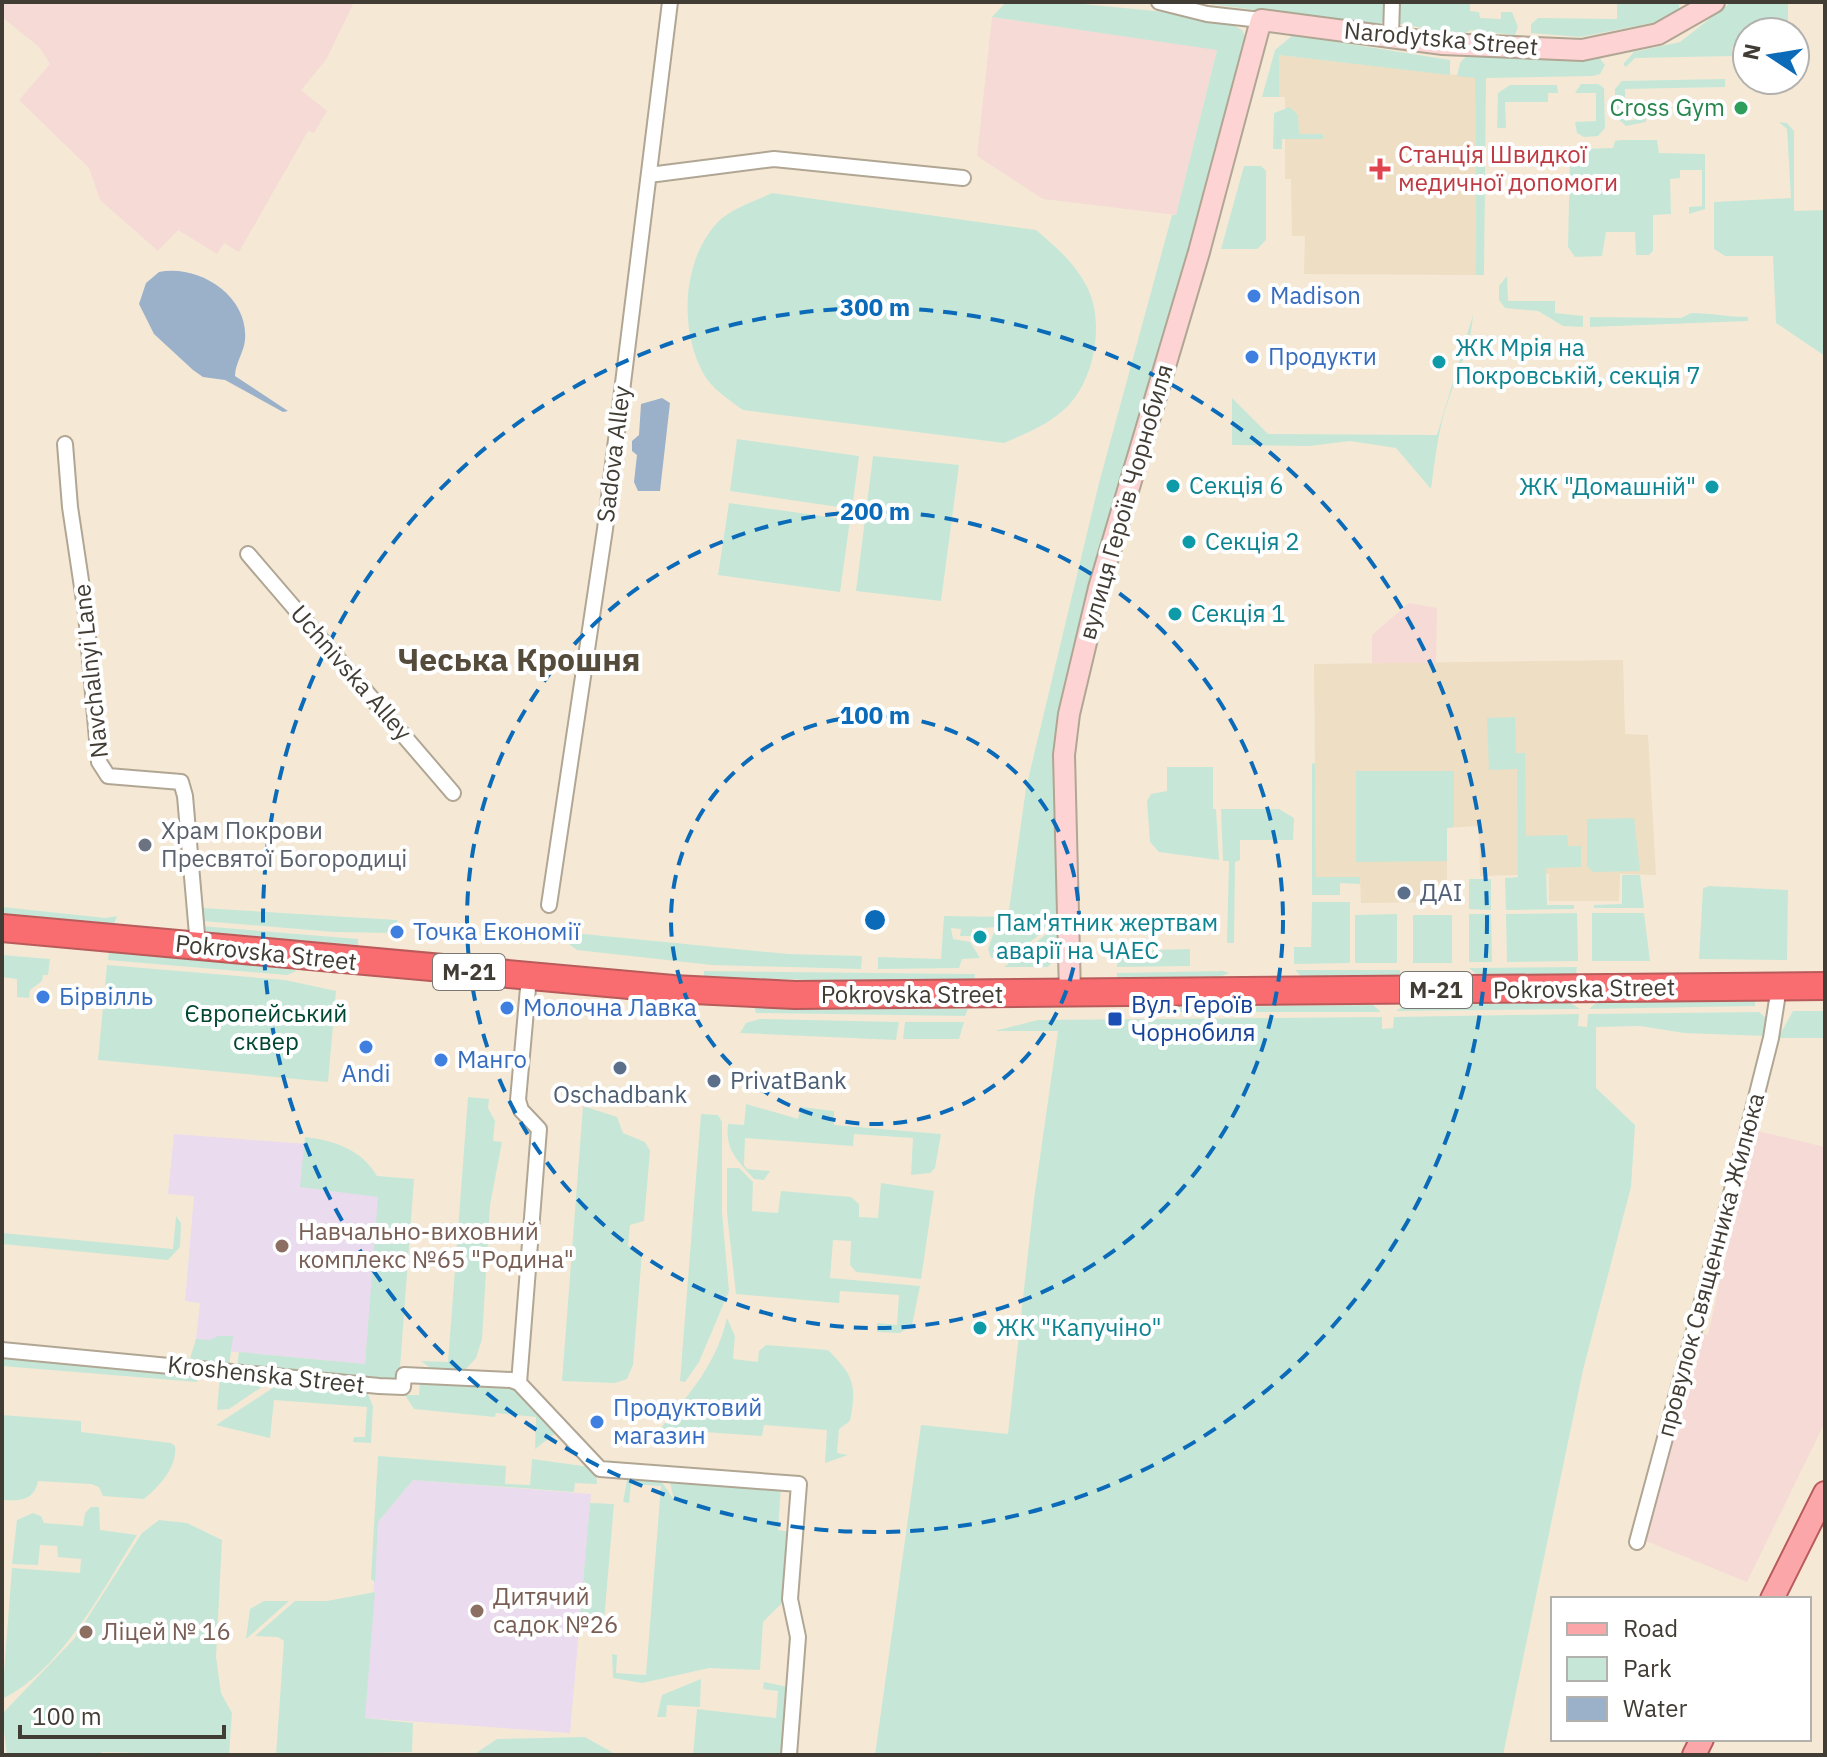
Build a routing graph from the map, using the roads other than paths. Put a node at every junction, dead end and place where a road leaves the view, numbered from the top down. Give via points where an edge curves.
1 (670, 2) edge
2 (1159, 2) edge
3 (1392, 2) edge
4 (1714, 2) edge
5 (1261, 20) junction
6 (1391, 36) junction
7 (649, 175) junction
8 (963, 178) dead end
9 (65, 444) dead end
10 (248, 554) dead end
11 (453, 793) dead end
12 (549, 905) dead end
13 (2, 928) edge
14 (197, 934) junction
15 (529, 977) junction
16 (1825, 986) edge
17 (1779, 987) junction
18 (1070, 994) junction
19 (2, 1350) edge
20 (519, 1383) junction
21 (1825, 1493) edge
22 (1637, 1542) dead end
23 (1773, 1597) edge
24 (789, 1755) edge

1 - 7 street, Sadova Alley
2 - 5 street, Narodytska Street
3 - 6 street
4 - 6 street, Narodytska Street via 1658,34 1582,50 1443,44
5 - 6 street, Narodytska Street
5 - 18 street, вулиця Героїв Чорнобиля via 1199,252 1099,588 1069,714 1064,755
7 - 8 street via 774,159
7 - 12 street, Sadova Alley via 605,529
9 - 14 street, Navchalnyi Lane via 99,762 108,776 181,782
10 - 11 street, Uchnivska Alley
13 - 14 highway, Pokrovska Street / М-21
14 - 15 highway, Pokrovska Street / М-21
15 - 18 highway, Pokrovska Street / М-21 via 795,995
15 - 20 street via 518,1100 539,1129
16 - 17 highway, Pokrovska Street / М-21
17 - 18 highway, Pokrovska Street / М-21
17 - 22 street, провулок Священника Жилюка via 1743,1149
19 - 20 street, Kroshenska Street via 379,1386 403,1387 404,1375
20 - 24 street via 600,1469 799,1484 790,1599 798,1637
21 - 23 main road

